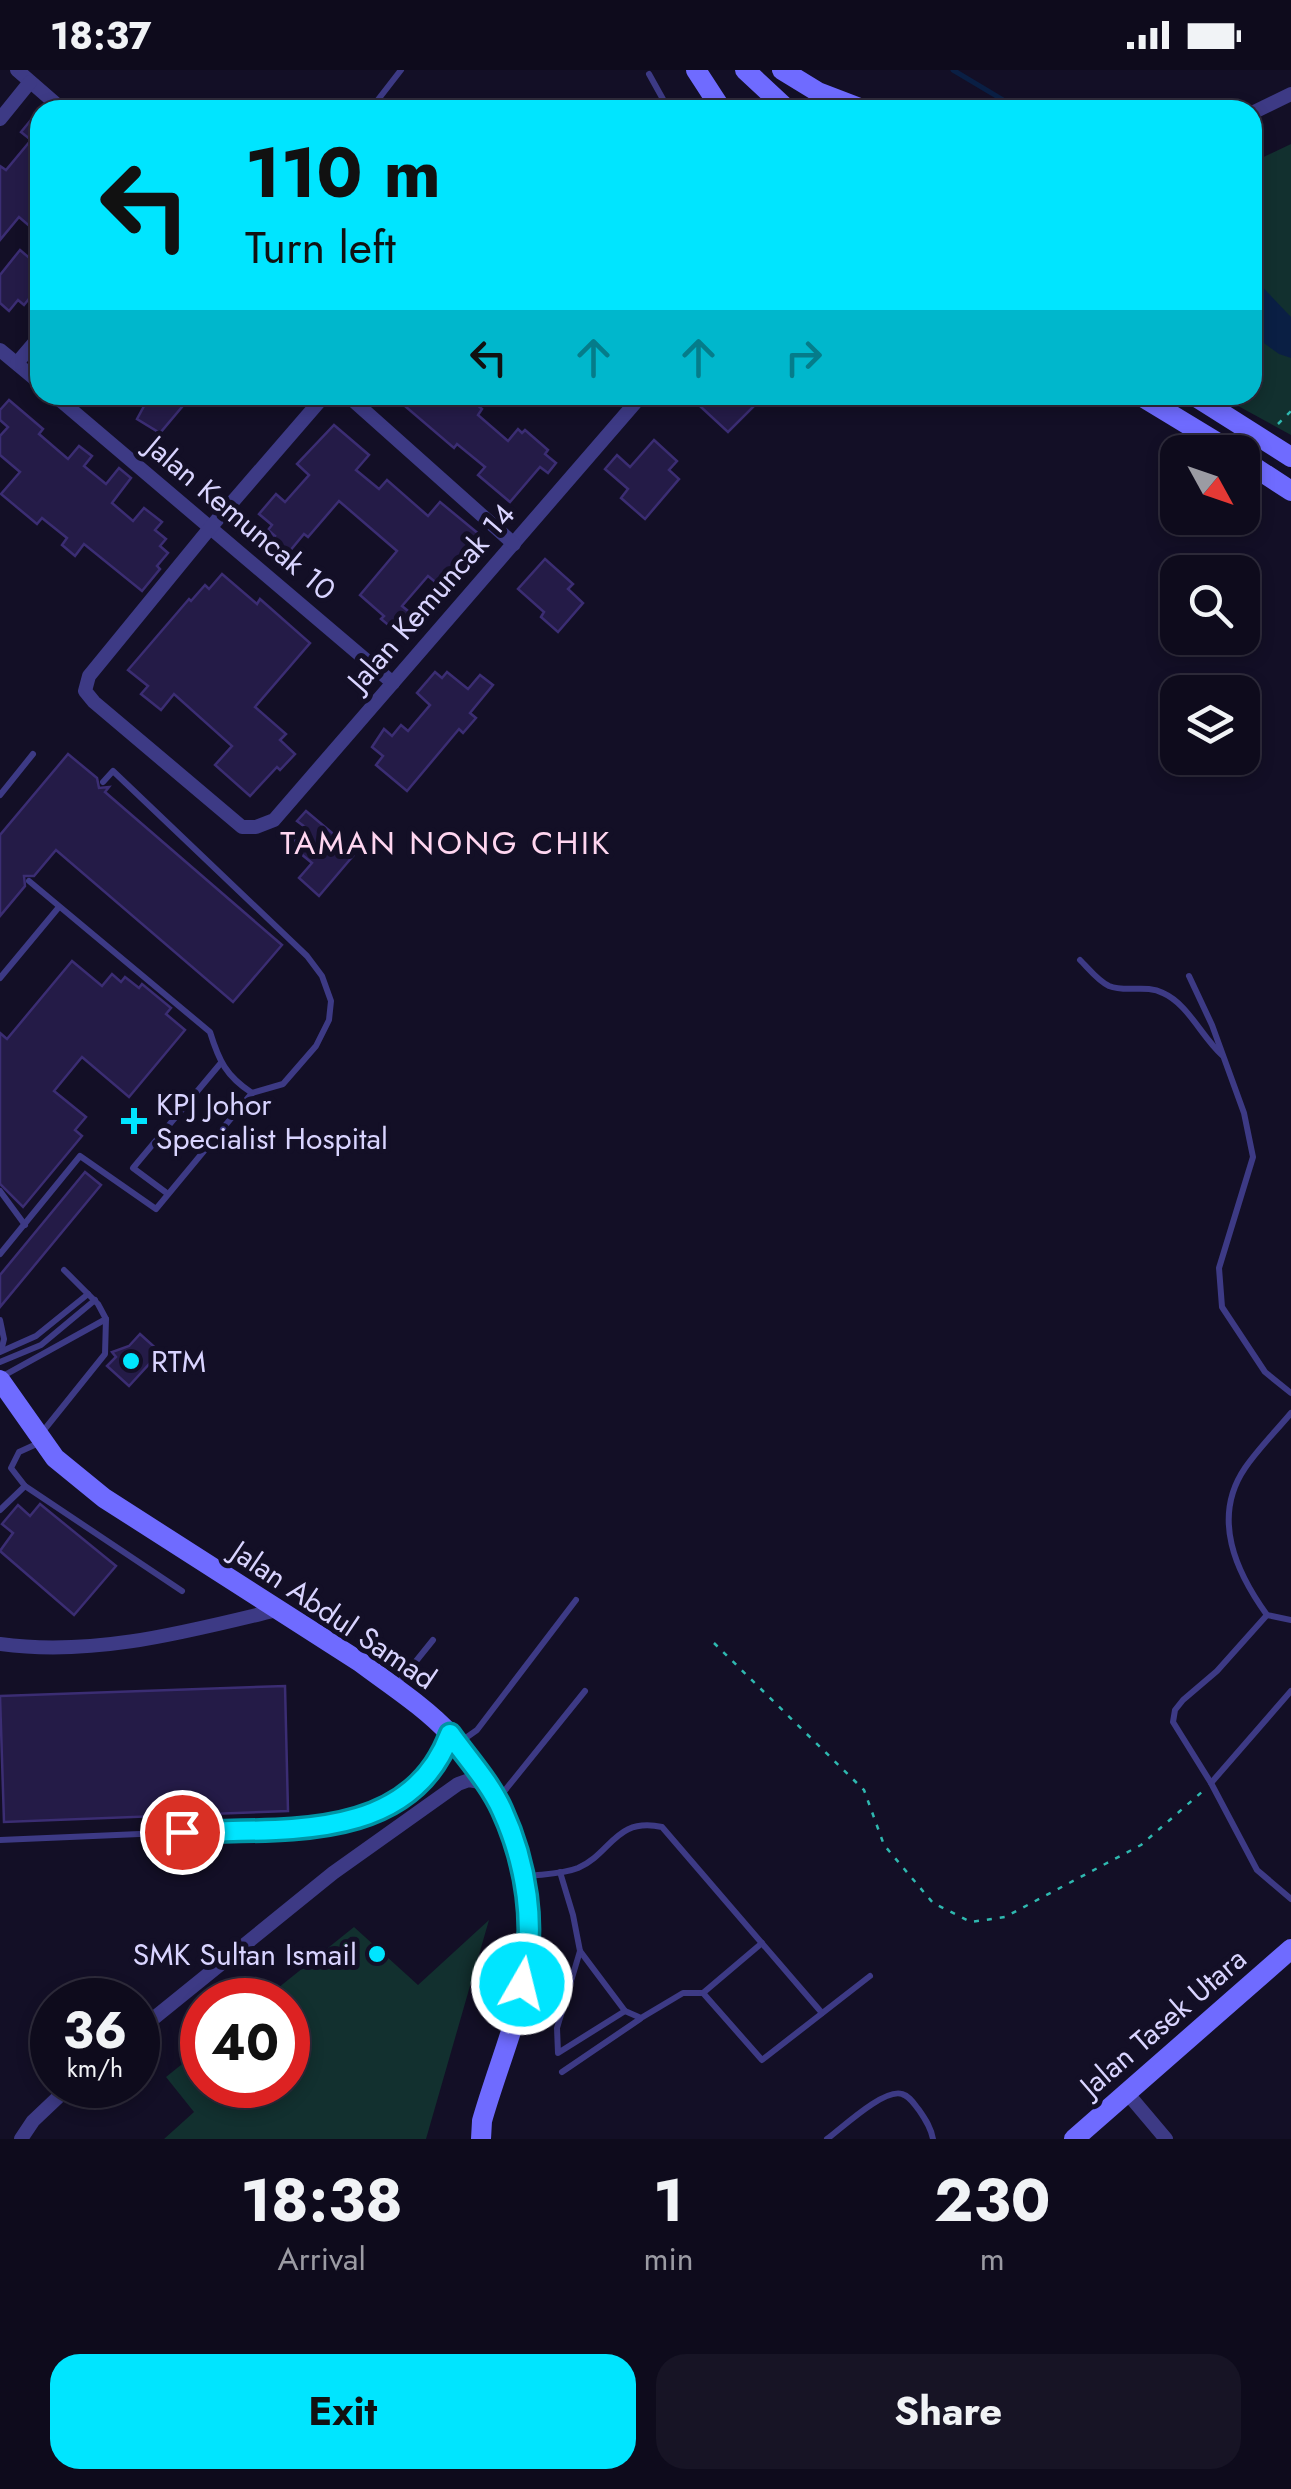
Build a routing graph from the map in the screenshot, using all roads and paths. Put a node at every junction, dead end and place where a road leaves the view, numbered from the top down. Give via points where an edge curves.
1 (17, 70) edge
2 (401, 70) edge
3 (696, 70) edge
4 (745, 70) edge
5 (782, 70) edge
6 (650, 74) dead end
7 (30, 82) junction
8 (1291, 94) edge
9 (51, 100) edge
10 (378, 100) edge
11 (664, 100) edge
12 (716, 100) edge
13 (777, 100) edge
14 (839, 100) edge
15 (1262, 108) edge
16 (0, 119) edge
17 (30, 348) edge
18 (0, 350) edge
19 (17, 364) junction
20 (30, 375) edge
21 (66, 405) edge
22 (316, 405) edge
23 (358, 405) edge
24 (633, 405) edge
25 (1155, 405) edge
26 (1208, 405) edge
27 (1291, 412) edge
28 (1280, 421) dead end
29 (1204, 435) edge
30 (1291, 457) edge
31 (1260, 470) edge
32 (1291, 491) edge
33 (210, 528) junction
34 (514, 544) junction
35 (393, 684) junction
36 (33, 754) dead end
37 (103, 782) dead end
38 (0, 796) edge
39 (29, 882) dead end
40 (59, 907) junction
41 (1080, 960) dead end
42 (1188, 976) dead end
43 (0, 978) edge
44 (1223, 1056) junction
45 (220, 1064) junction
46 (252, 1093) junction
47 (0, 1191) edge
48 (168, 1194) junction
49 (25, 1225) junction
50 (0, 1254) edge
51 (64, 1270) dead end
52 (91, 1297) junction
53 (106, 1318) junction
54 (0, 1320) edge
55 (0, 1352) edge
56 (0, 1362) edge
57 (0, 1379) edge
58 (1291, 1393) edge
59 (1290, 1415) edge
60 (41, 1439) junction
61 (25, 1486) junction
62 (0, 1510) edge
63 (182, 1592) dead end
64 (576, 1600) dead end
65 (277, 1610) junction
66 (1268, 1615) junction
67 (1291, 1620) edge
68 (432, 1640) dead end
69 (714, 1643) dead end
70 (0, 1644) edge
71 (394, 1688) junction
72 (585, 1690) dead end
73 (1291, 1691) edge
74 (453, 1739) junction
75 (1211, 1783) junction
76 (491, 1792) junction
77 (0, 1840) edge
78 (560, 1872) junction
79 (523, 1877) junction
80 (1291, 1899) edge
81 (762, 1943) junction
82 (1291, 1949) edge
83 (580, 1951) junction
84 (870, 1976) dead end
85 (702, 1993) junction
86 (625, 2011) junction
87 (822, 2012) junction
88 (160, 2013) edge
89 (641, 2018) junction
90 (562, 2072) dead end
91 (1128, 2094) junction
92 (46, 2108) edge
93 (21, 2139) edge
94 (480, 2139) edge
95 (827, 2139) edge
96 (934, 2139) edge
97 (1074, 2139) edge
98 (1166, 2139) edge

1 - 7 street
2 - 10 lane
3 - 12 street
4 - 13 street
5 - 14 street
6 - 11 lane
7 - 9 street
7 - 16 street
8 - 15 street
17 - 19 street
18 - 19 street
19 - 20 street
21 - 33 street, Jalan Kemuncak 10
22 - 33 street
23 - 34 street
24 - 34 street, Jalan Kemuncak 14
25 - 29 street
26 - 30 street
27 - 28 path
31 - 32 street
33 - 35 street, Jalan Kemuncak 10
33 - 35 street, Jalan Kemuncak 14 via 88,676 85,690 94,702 242,827 256,828 274,820
34 - 35 street, Jalan Kemuncak 14
36 - 38 lane
37 - 46 lane via 113,771 322,976 332,1002 316,1046 283,1084
39 - 40 lane
40 - 43 lane
40 - 45 lane via 210,1032
41 - 44 lane via 1106,985 1160,990 1181,1004
42 - 44 lane
44 - 58 lane via 1252,1157 1219,1268 1222,1307 1265,1372
45 - 46 lane
45 - 48 lane via 133,1168
46 - 48 lane
47 - 49 lane
48 - 49 lane via 156,1210 80,1156
49 - 50 lane
51 - 52 lane
52 - 53 lane
52 - 55 lane
52 - 56 lane via 41,1345
53 - 57 lane
53 - 60 lane via 105,1354
54 - 55 lane
57 - 60 street, Jalan Abdul Samad
59 - 66 lane via 1244,1470 1227,1531 1234,1558
60 - 61 lane via 10,1468
60 - 65 street, Jalan Abdul Samad via 104,1498
61 - 62 lane
61 - 63 lane
64 - 74 lane via 477,1730
65 - 70 street via 74,1650
65 - 71 street, Jalan Abdul Samad
66 - 67 lane
66 - 75 lane via 1175,1710 1173,1722
68 - 71 lane
69 - 75 path via 864,1790 884,1845 933,1903 971,1922 1005,1917 1142,1845
71 - 74 street, Jalan Abdul Samad
72 - 76 lane
73 - 75 lane
74 - 76 street, Jalan Abdul Samad
74 - 77 lane via 406,1796 352,1822
75 - 80 lane via 1257,1870
76 - 79 street, Jalan Abdul Samad
76 - 88 street via 469,1780 458,1784
78 - 79 lane
78 - 81 lane via 580,1867 620,1832 662,1827
78 - 83 lane
79 - 94 street, Jalan Abdul Samad via 528,1959
81 - 85 lane
81 - 87 lane
82 - 91 street, Jalan Tasek Utara
83 - 86 lane
83 - 86 lane via 557,2028 558,2053
84 - 87 lane
85 - 87 lane via 762,2060
85 - 89 lane via 683,1993
86 - 89 lane
89 - 90 lane
91 - 97 street, Jalan Tasek Utara
91 - 98 street
92 - 93 street
95 - 96 lane via 898,2092 918,2108

